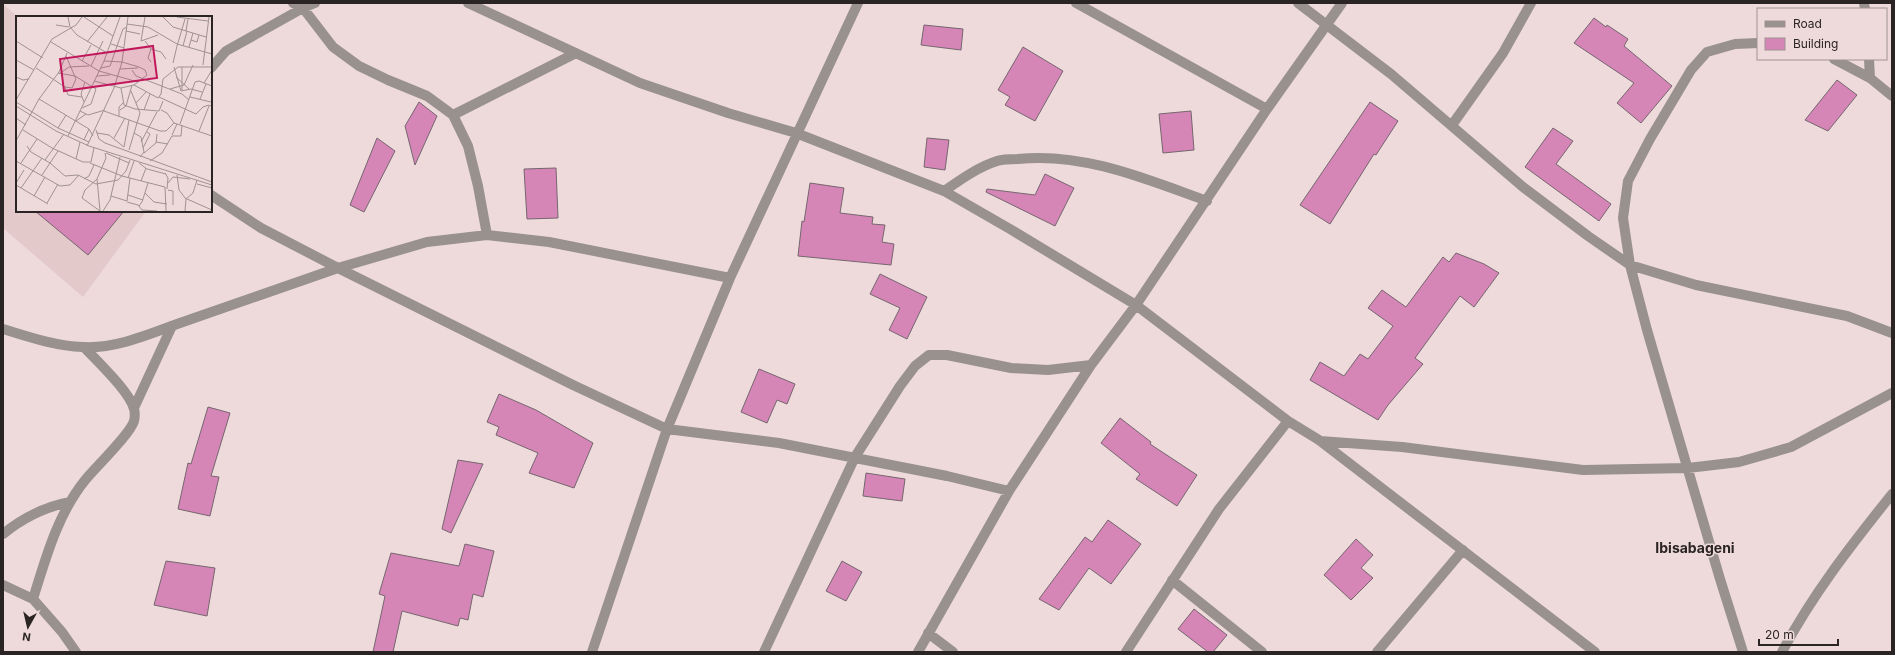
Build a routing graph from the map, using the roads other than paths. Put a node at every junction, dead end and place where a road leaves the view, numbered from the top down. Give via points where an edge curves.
1 (293, 3) edge
2 (315, 3) edge
3 (468, 3) edge
4 (858, 3) edge
5 (1076, 3) edge
6 (1298, 3) edge
7 (1342, 3) edge
8 (1531, 3) edge
9 (303, 8) junction
10 (1328, 24) junction
11 (1757, 42) edge
12 (576, 52) junction
13 (1836, 60) edge
14 (1869, 60) edge
15 (212, 67) edge
16 (1870, 78) junction
17 (1892, 96) edge
18 (1267, 109) junction
19 (453, 115) junction
20 (1452, 125) junction
21 (796, 133) junction
22 (944, 191) junction
23 (212, 196) edge
24 (1206, 201) junction
25 (487, 235) junction
26 (1630, 265) junction
27 (338, 268) junction
28 (730, 278) junction
29 (1136, 305) junction
30 (172, 326) junction
31 (3, 329) edge
32 (1892, 333) edge
33 (84, 347) junction
34 (1091, 366) junction
35 (1892, 392) edge
36 (134, 408) junction
37 (1288, 422) junction
38 (668, 429) junction
39 (1319, 440) junction
40 (855, 457) junction
41 (1688, 468) junction
42 (1009, 491) junction
43 (1892, 494) edge
44 (70, 502) junction
45 (3, 534) edge
46 (1463, 550) junction
47 (1172, 580) junction
48 (3, 585) edge
49 (33, 598) junction
50 (928, 633) junction
51 (76, 652) edge
52 (592, 652) edge
53 (764, 652) edge
54 (918, 652) edge
55 (953, 652) edge
56 (1126, 652) edge
57 (1262, 652) edge
58 (1378, 652) edge
59 (1595, 652) edge
60 (1743, 652) edge
61 (1782, 652) edge

1 - 9 street
2 - 9 street
3 - 12 street
4 - 21 street
5 - 18 street
6 - 10 street
7 - 10 street
8 - 20 street via 1503,53
9 - 15 street via 226,51
9 - 19 street via 333,47 359,66 427,96
10 - 18 street
10 - 20 street
11 - 26 street via 1735,44 1707,52 1691,70 1650,139 1628,180 1623,218
12 - 19 street
12 - 21 street via 640,83
13 - 16 street
14 - 16 street
16 - 17 street
18 - 24 street
19 - 25 street via 468,146
20 - 26 street via 1524,187
21 - 22 street
21 - 28 street
22 - 24 street via 997,161 1037,157 1076,160 1131,174
22 - 29 street
23 - 27 street via 261,228
24 - 29 street
25 - 27 street via 427,242
25 - 28 street via 549,242
26 - 32 street via 1696,285 1847,316
26 - 41 street
27 - 30 street
27 - 38 street via 573,385
28 - 38 street
29 - 34 street
29 - 37 street
30 - 33 street via 109,345
30 - 36 street
31 - 33 street via 57,345
33 - 36 street via 128,396
34 - 40 street via 1048,370 1018,368 946,355 929,356 915,366 900,386
34 - 42 street
35 - 41 street via 1791,447 1739,462
36 - 44 street via 134,421 128,431 85,480
37 - 39 street
37 - 47 street via 1219,509
38 - 40 street via 779,443
38 - 52 street
39 - 41 street via 1402,447 1583,470
39 - 46 street
40 - 42 street
40 - 53 street
41 - 60 street
42 - 50 street
43 - 61 street via 1803,615
44 - 45 street via 33,513
44 - 49 street via 45,559
46 - 58 street
46 - 59 street
47 - 56 street
47 - 57 street
48 - 49 street
49 - 51 street
50 - 54 street
50 - 55 street

